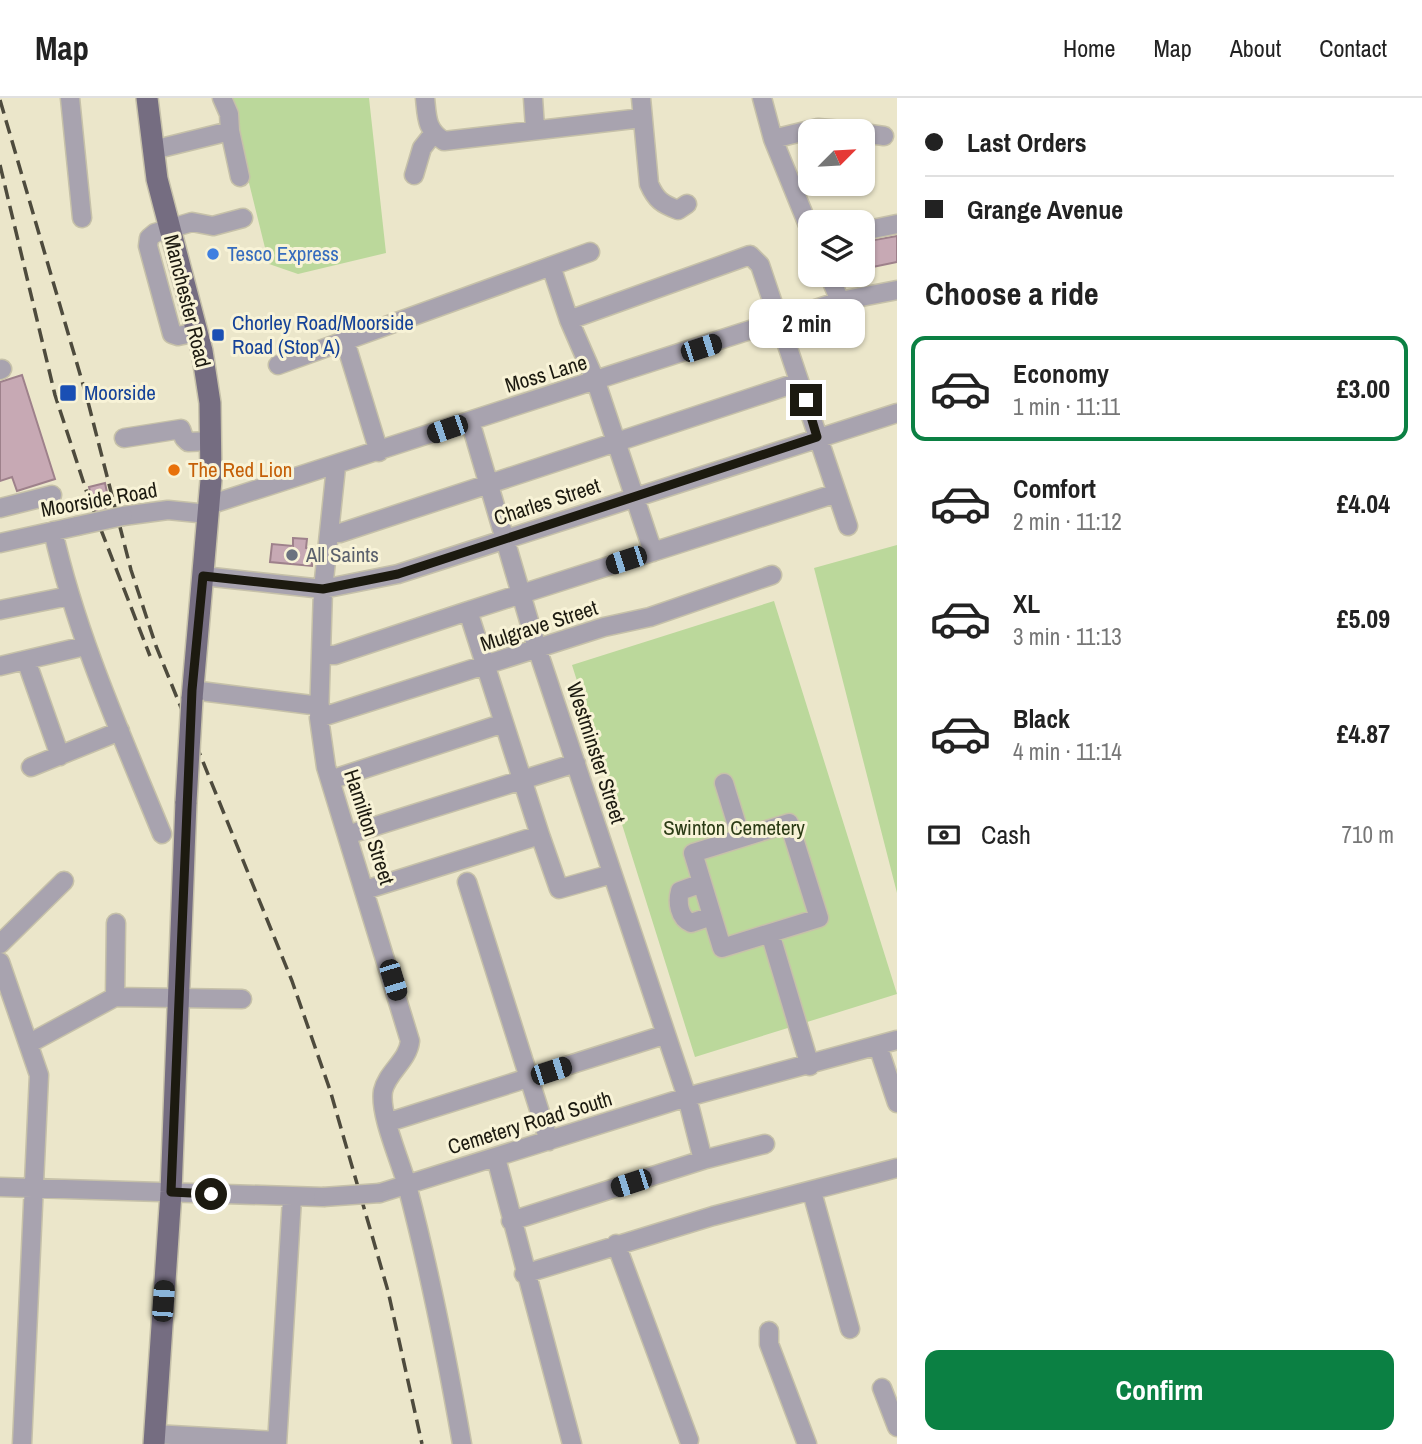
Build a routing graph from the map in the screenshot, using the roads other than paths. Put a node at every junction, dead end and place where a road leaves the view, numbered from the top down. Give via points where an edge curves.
1 (71, 98) edge
2 (148, 98) edge
3 (222, 98) edge
4 (425, 98) edge
5 (533, 98) edge
6 (641, 98) edge
7 (762, 98) edge
8 (642, 118) junction
9 (535, 128) junction
10 (230, 131) junction
11 (798, 133) edge
12 (433, 134) junction
13 (875, 135) edge
14 (884, 136) dead end
15 (773, 139) junction
16 (153, 150) junction
17 (414, 175) dead end
18 (240, 177) dead end
19 (802, 210) edge
20 (683, 212) dead end
21 (82, 218) dead end
22 (243, 218) dead end
23 (897, 224) edge
24 (169, 228) junction
25 (875, 228) edge
26 (590, 252) dead end
27 (551, 266) junction
28 (834, 287) edge
29 (897, 290) edge
30 (840, 301) junction
31 (569, 320) junction
32 (780, 322) junction
33 (345, 341) junction
34 (278, 365) dead end
35 (596, 382) junction
36 (799, 382) junction
37 (897, 413) edge
38 (470, 421) junction
39 (817, 437) junction
40 (124, 438) dead end
41 (211, 441) junction
42 (617, 442) junction
43 (379, 452) junction
44 (336, 467) junction
45 (488, 485) junction
46 (837, 493) junction
47 (52, 495) dead end
48 (635, 498) junction
49 (0, 508) edge
50 (208, 510) junction
51 (848, 526) dead end
52 (53, 531) junction
53 (329, 533) junction
54 (504, 539) junction
55 (0, 543) edge
56 (653, 552) junction
57 (765, 573) dead end
58 (203, 576) junction
59 (323, 589) junction
60 (520, 594) junction
61 (69, 596) junction
62 (0, 610) edge
63 (468, 611) junction
64 (85, 646) junction
65 (537, 648) junction
66 (321, 655) junction
67 (26, 660) junction
68 (0, 666) edge
69 (486, 667) junction
70 (192, 695) junction
71 (319, 713) junction
72 (504, 723) junction
73 (120, 731) junction
74 (60, 755) junction
75 (576, 763) junction
76 (31, 767) dead end
77 (330, 780) junction
78 (522, 780) junction
79 (724, 783) dead end
80 (162, 834) dead end
81 (347, 835) junction
82 (540, 835) junction
83 (741, 838) junction
84 (612, 874) junction
85 (64, 881) dead end
86 (467, 882) dead end
87 (702, 883) junction
88 (365, 890) junction
89 (712, 916) junction
90 (116, 923) dead end
91 (770, 933) junction
92 (0, 944) edge
93 (0, 962) edge
94 (115, 997) junction
95 (181, 997) junction
96 (242, 999) dead end
97 (664, 1035) junction
98 (897, 1040) edge
99 (30, 1043) junction
100 (878, 1046) junction
101 (810, 1066) junction
102 (528, 1078) junction
103 (687, 1097) junction
104 (897, 1103) edge
105 (388, 1122) junction
106 (549, 1141) junction
107 (765, 1144) dead end
108 (496, 1158) junction
109 (703, 1160) junction
110 (897, 1168) edge
111 (407, 1185) junction
112 (0, 1187) edge
113 (36, 1188) junction
114 (171, 1192) junction
115 (812, 1192) junction
116 (292, 1198) junction
117 (511, 1221) junction
118 (617, 1244) junction
119 (524, 1274) junction
120 (850, 1329) dead end
121 (769, 1331) dead end
122 (882, 1388) dead end
123 (897, 1427) edge
124 (154, 1439) edge
125 (689, 1440) dead end
126 (277, 1443) edge
127 (22, 1444) edge
128 (462, 1444) edge
129 (572, 1444) edge
130 (807, 1444) edge

1 - 21 street
2 - 16 main road, Manchester Road
3 - 10 street
4 - 12 street
5 - 9 street
6 - 8 street
7 - 15 street
8 - 9 street
8 - 20 street via 649,184 662,204
9 - 12 street via 444,141
10 - 16 street
10 - 18 street
11 - 15 street
12 - 17 street via 422,148
13 - 14 street
15 - 19 street
16 - 24 main road, Manchester Road
22 - 24 street via 213,226 192,222
23 - 25 street
24 - 41 main road, Manchester Road via 197,332 210,402
26 - 27 street
27 - 31 street
27 - 33 street
28 - 30 street
29 - 30 street, Moss Lane
30 - 32 street, Moss Lane
31 - 32 street via 746,254 760,265
31 - 35 street
32 - 35 street, Moss Lane
32 - 36 street
33 - 34 street
33 - 43 street
35 - 38 street, Moss Lane
35 - 42 street
36 - 39 street
36 - 42 street
37 - 39 street, Charles Street
38 - 43 street, Moss Lane
38 - 45 street, Westminster Street
39 - 46 street
39 - 48 street, Charles Street
40 - 41 street via 181,429 188,442
41 - 50 main road, Manchester Road
42 - 45 street
42 - 48 street
43 - 44 street, Moss Lane
44 - 50 street, Moss Lane
44 - 53 street, Hamilton Street
45 - 53 street
45 - 54 street, Westminster Street
46 - 51 street
46 - 56 street
47 - 49 street
48 - 54 street, Charles Street
48 - 56 street
50 - 52 street, Moorside Road, bridge via 123,516
50 - 58 main road, Manchester Road
52 - 55 street, Moorside Road
52 - 61 street
53 - 59 street, Hamilton Street
54 - 59 street, Charles Street via 398,574
54 - 60 street, Westminster Street
56 - 60 street
57 - 65 street, Mulgrave Street via 650,617
58 - 59 street, Charles Street
58 - 70 main road, Manchester Road
59 - 66 street, Hamilton Street
60 - 63 street
60 - 65 street, Westminster Street
61 - 62 street
61 - 64 street
63 - 66 street
63 - 69 street
64 - 67 street
64 - 73 street
65 - 69 street, Mulgrave Street
65 - 75 street, Westminster Street
66 - 71 street, Hamilton Street
67 - 68 street
67 - 74 street
69 - 71 street, Mulgrave Street
69 - 72 street
70 - 71 street, Mulgrave Street
70 - 95 main road, Manchester Road, bridge
71 - 77 street, Hamilton Street
72 - 77 street
72 - 78 street
73 - 74 street
73 - 80 street
74 - 76 street
75 - 78 street
75 - 84 street, Westminster Street
77 - 81 street, Hamilton Street
78 - 81 street
78 - 82 street
79 - 83 street
81 - 88 street, Hamilton Street
82 - 84 street via 559,889
82 - 88 street
83 - 87 street via 693,853
83 - 91 street via 789,823 819,918
84 - 97 street, Westminster Street
85 - 92 street
86 - 102 street
87 - 89 street
87 - 89 street via 680,891 678,903 691,923
88 - 105 street, Hamilton Street via 411,1041 410,1051 383,1093
89 - 91 street via 722,948
90 - 94 street
91 - 101 street
93 - 99 street
94 - 95 street
94 - 99 street
95 - 96 street
95 - 114 main road, Manchester Road
97 - 102 street
97 - 103 street, Westminster Street
98 - 100 street, Cemetery Road South
99 - 113 street via 39,1075
100 - 101 street, Cemetery Road South
100 - 104 street
101 - 103 street, Cemetery Road South
102 - 105 street
102 - 106 street
103 - 106 street, Cemetery Road South
103 - 109 street, Westminster Street
105 - 111 street, Hamilton Street
106 - 108 street, Cemetery Road South
107 - 109 street
108 - 111 street, Cemetery Road South
108 - 117 street
109 - 117 street
110 - 115 street
111 - 116 street, Cemetery Road South, bridge via 380,1193
111 - 128 street, Hamilton Street via 443,1337
112 - 113 street, Cemetery Road South
113 - 114 street, Cemetery Road South
113 - 127 street
114 - 116 street, Cemetery Road South
114 - 124 main road, Manchester Road
115 - 118 street
115 - 120 street
116 - 126 street
117 - 119 street
118 - 119 street
118 - 125 street
119 - 129 street
121 - 130 street via 769,1344
122 - 123 street
124 - 126 street

